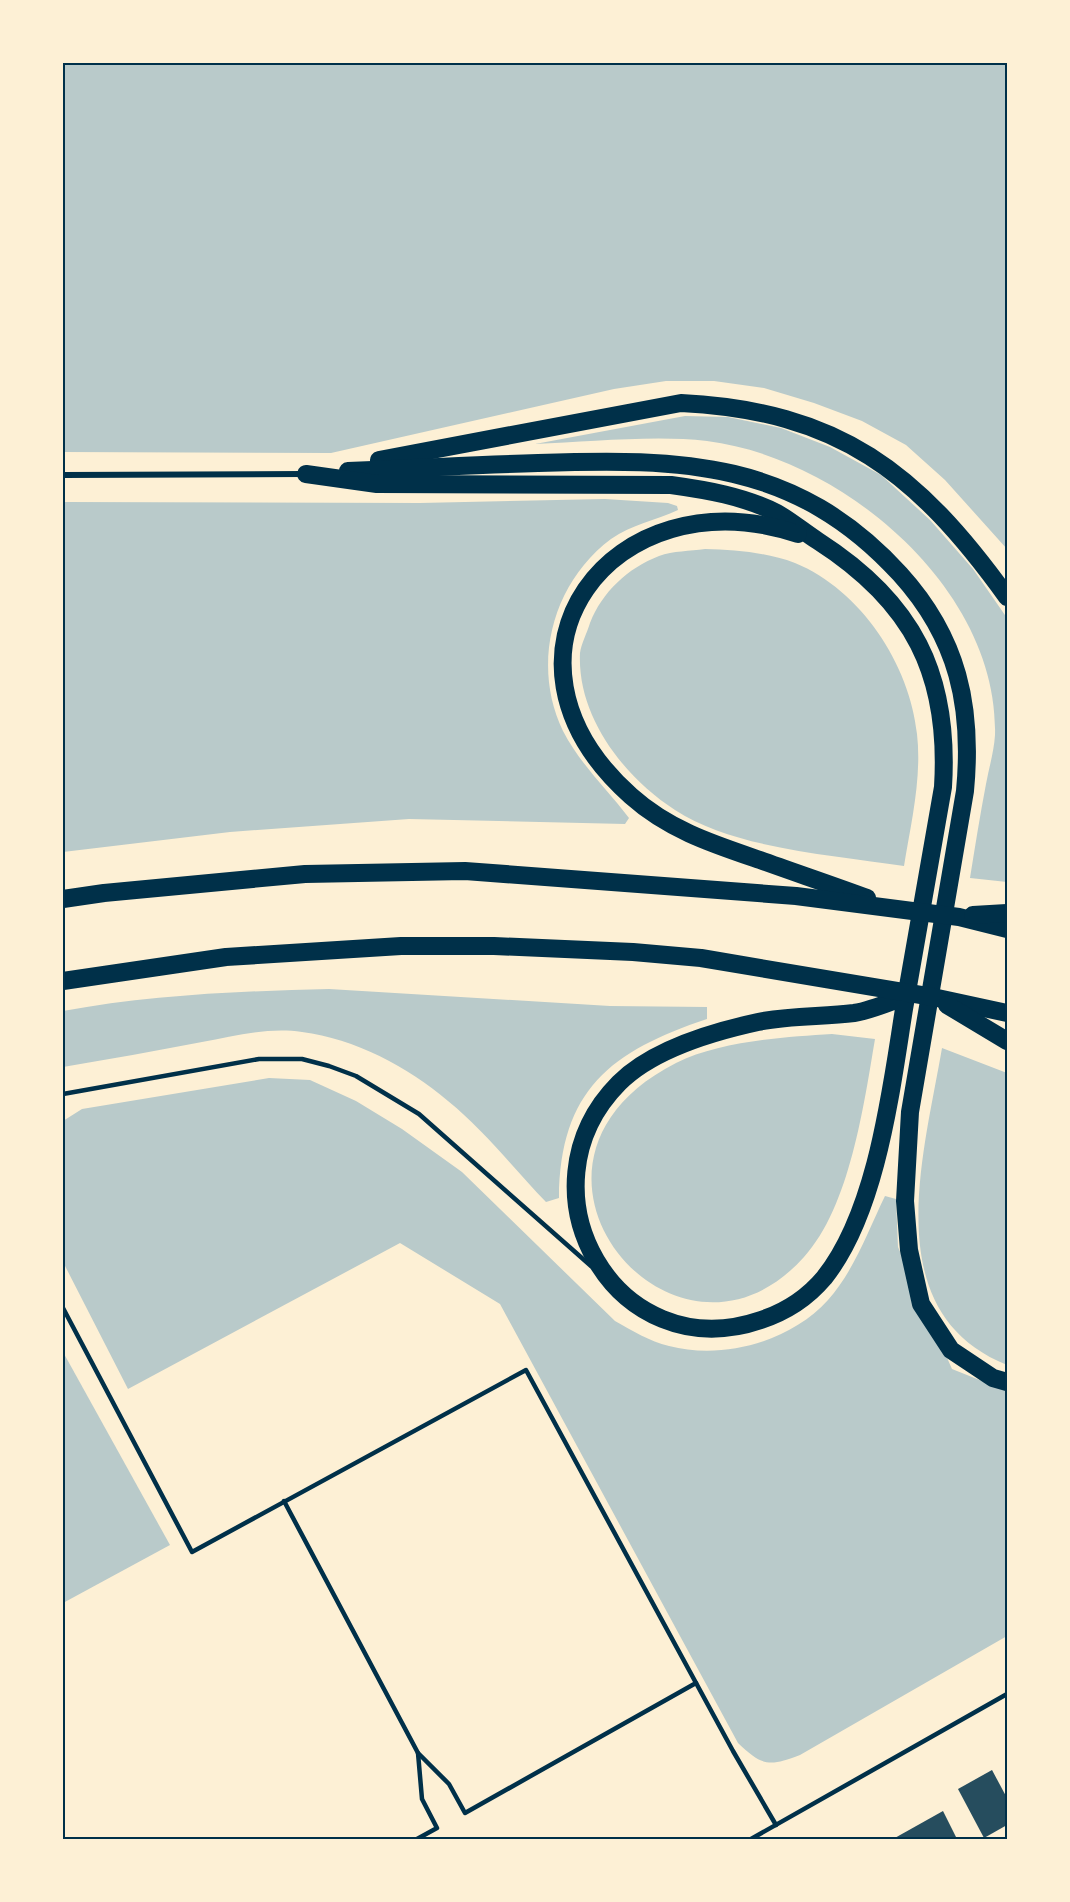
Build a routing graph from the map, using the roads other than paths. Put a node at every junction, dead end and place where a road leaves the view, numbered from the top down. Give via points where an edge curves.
1 (306, 474) junction
2 (63, 475) edge
3 (817, 541) junction
4 (1007, 597) edge
5 (63, 899) edge
6 (903, 910) junction
7 (1007, 913) edge
8 (959, 917) junction
9 (1007, 929) edge
10 (63, 981) edge
11 (909, 995) junction
12 (933, 997) junction
13 (1007, 1013) edge
14 (1007, 1041) edge
15 (63, 1095) edge
16 (624, 1296) junction
17 (63, 1308) edge
18 (1007, 1382) edge
19 (284, 1501) junction
20 (696, 1683) junction
21 (1007, 1694) edge
22 (418, 1754) junction
23 (776, 1825) junction
24 (417, 1839) edge
25 (750, 1839) edge

1 - 2 street
1 - 3 highway via 376,484 671,485 712,490 777,513
1 - 4 highway via 635,410 681,403 727,405 782,416 835,436 887,466 938,511
1 - 18 highway via 613,460 710,467 757,478 828,511 862,537 918,594 940,629 956,666 969,749 910,1112 905,1201 909,1250 921,1304 951,1350 993,1378
3 - 6 highway via 742,521 710,522 653,536 623,550 598,572 570,619 563,643 563,679 586,741 630,795 660,820 689,836
3 - 16 highway via 846,558 899,611 932,672 940,705 945,747 942,787 887,1108 856,1220 824,1277 801,1300 765,1319 719,1329 665,1322
5 - 6 highway via 305,874 465,871 773,894
6 - 8 highway
7 - 8 highway
8 - 9 highway
10 - 11 highway via 226,957 401,946 494,946 701,958
11 - 12 highway
11 - 16 highway via 858,1012 760,1022 674,1047 643,1063 619,1083 584,1134 575,1165 575,1195 579,1222 589,1247 604,1274
12 - 13 highway
12 - 14 highway
15 - 16 lane via 259,1059 302,1059 330,1066 356,1076 418,1114
17 - 19 lane via 192,1552
19 - 20 lane via 526,1370
19 - 22 lane
20 - 22 lane via 465,1813 449,1784
20 - 23 lane
21 - 23 lane
22 - 24 lane via 422,1799 437,1828
23 - 25 lane

